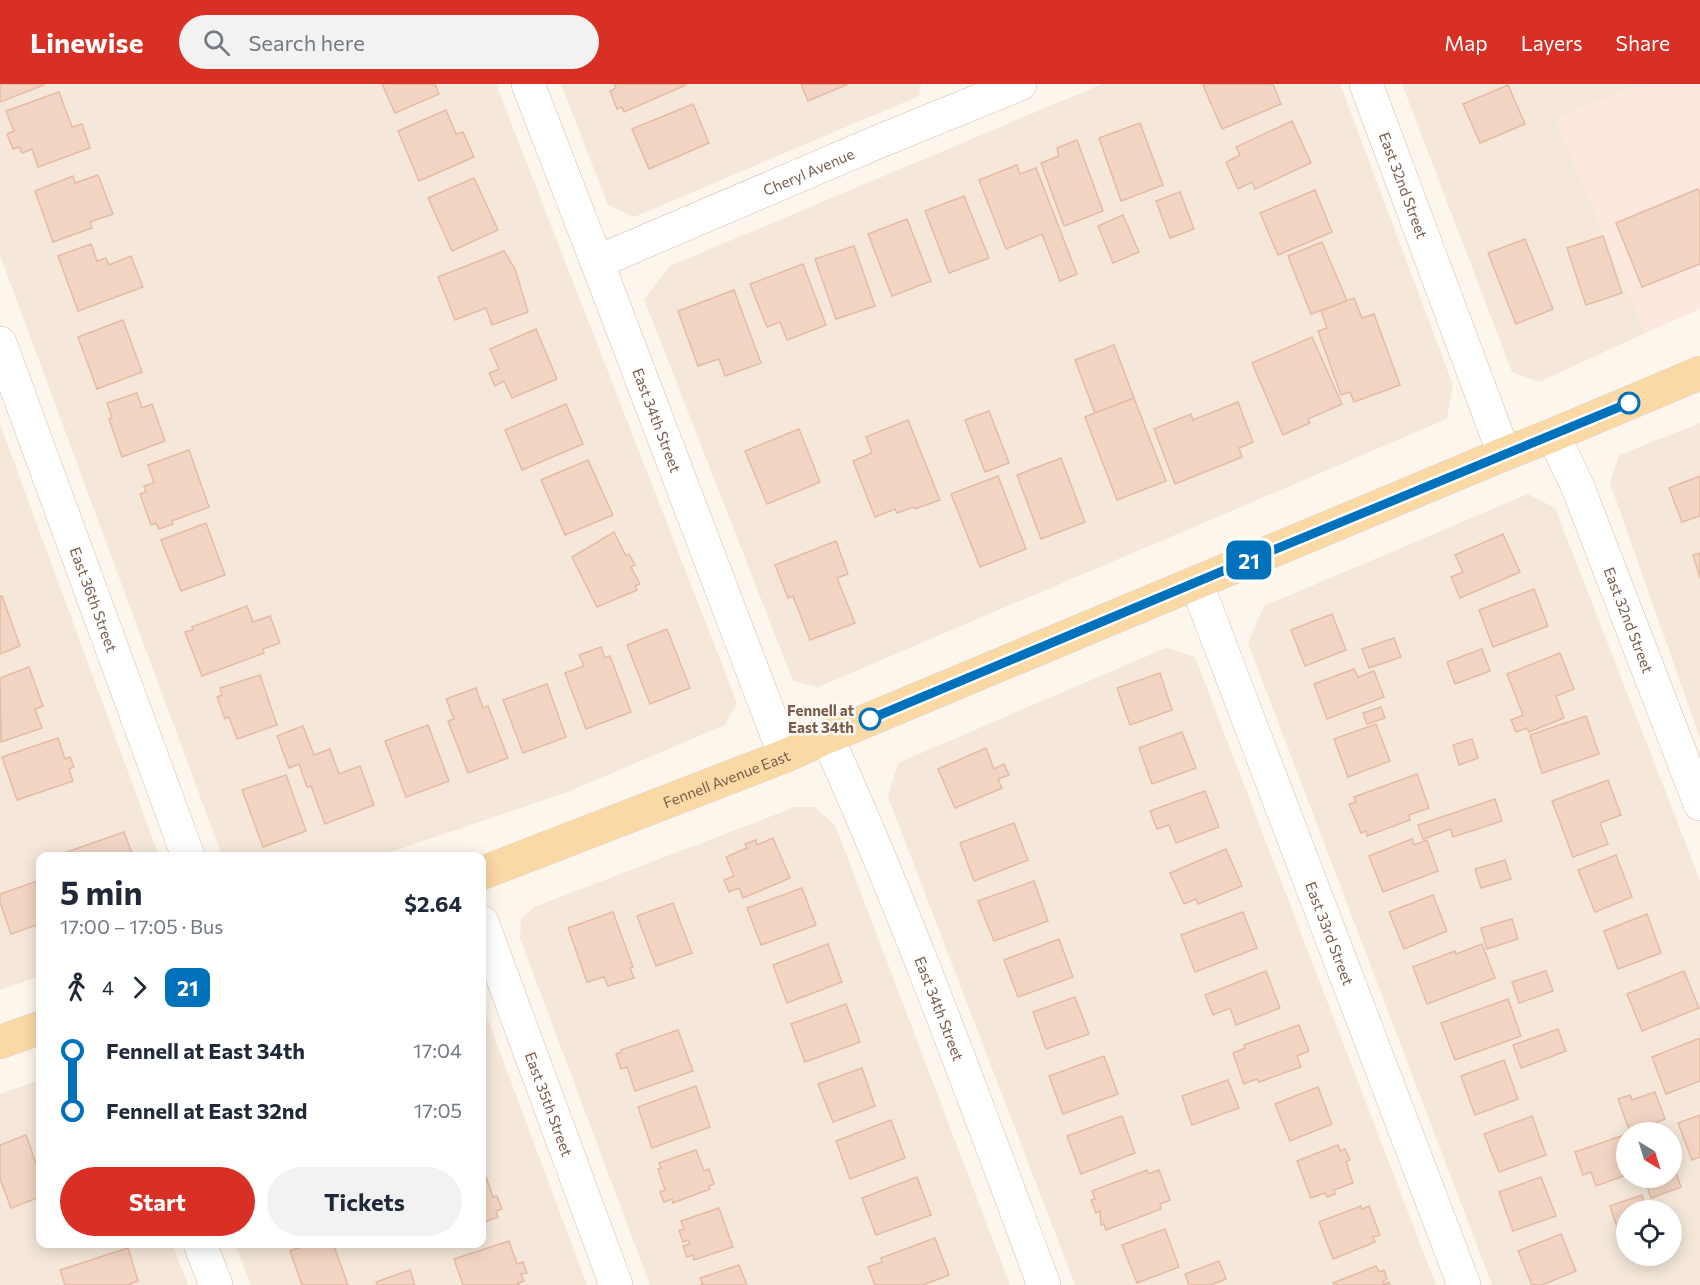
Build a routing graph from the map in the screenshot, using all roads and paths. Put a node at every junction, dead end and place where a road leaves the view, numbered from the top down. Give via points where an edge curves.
1 (528, 84) edge
2 (1020, 84) edge
3 (1366, 84) edge
4 (966, 94) edge
5 (597, 262) junction
6 (0, 343) edge
7 (1700, 373) edge
8 (1552, 435) junction
9 (1504, 454) junction
10 (1196, 582) junction
11 (827, 737) junction
12 (786, 756) junction
13 (1700, 804) edge
14 (187, 852) edge
15 (486, 871) edge
16 (486, 933) edge
17 (36, 1029) edge
18 (0, 1042) edge
19 (202, 1248) edge
20 (216, 1285) edge
21 (616, 1285) edge
22 (1044, 1285) edge
23 (1464, 1285) edge

1 - 5 street, East 34th Street
2 - 4 street, Cheryl Avenue
3 - 9 street, East 32nd Street
4 - 5 street, Cheryl Avenue via 880,141
5 - 12 street, East 34th Street
6 - 14 street, East 36th Street
7 - 8 main road, Fennell Avenue East
8 - 9 main road, Fennell Avenue East
8 - 13 street, East 32nd Street via 1577,485
9 - 10 main road, Fennell Avenue East
10 - 11 main road, Fennell Avenue East
10 - 23 street, East 33rd Street
11 - 12 main road, Fennell Avenue East
11 - 22 street, East 34th Street via 928,978
12 - 15 main road, Fennell Avenue East
16 - 21 street, East 35th Street
17 - 18 main road
19 - 20 street

